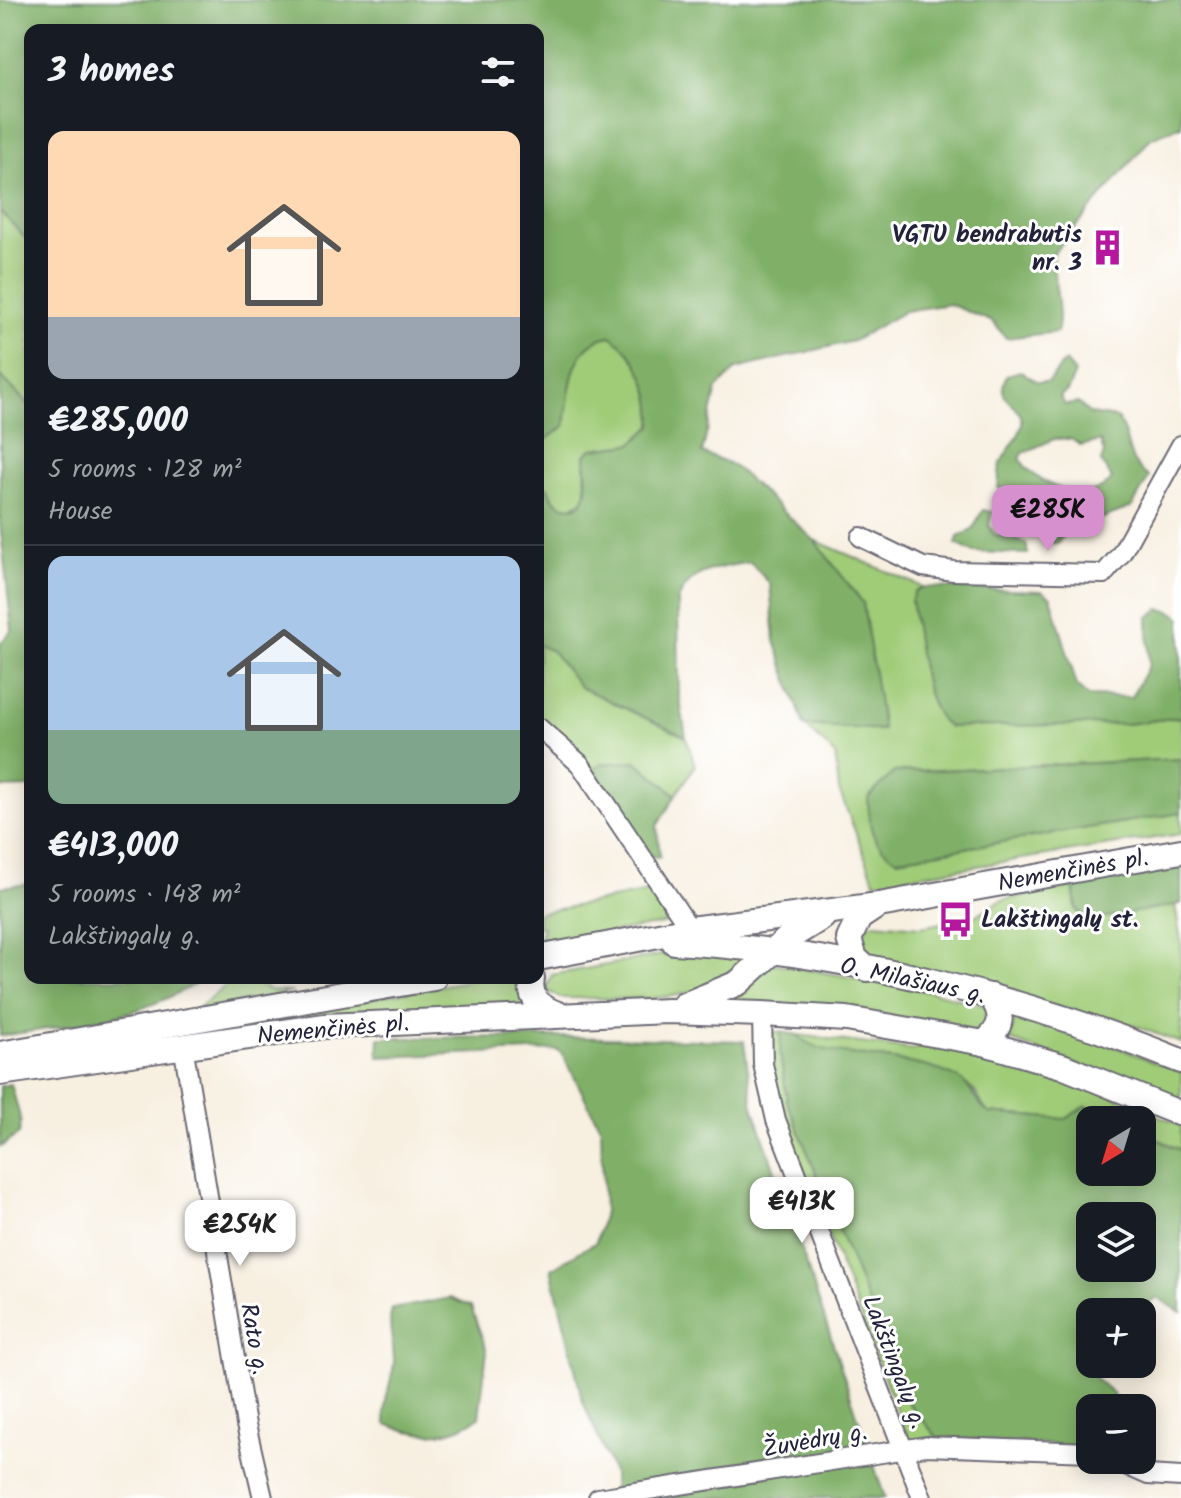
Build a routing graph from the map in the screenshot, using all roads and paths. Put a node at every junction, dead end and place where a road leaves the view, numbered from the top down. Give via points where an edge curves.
1 (1181, 445) edge
2 (861, 537) dead end
3 (544, 732) edge
4 (1181, 851) edge
5 (879, 905) junction
6 (832, 911) junction
7 (690, 929) junction
8 (635, 940) junction
9 (771, 952) junction
10 (544, 960) edge
11 (867, 969) junction
12 (400, 984) edge
13 (532, 984) edge
14 (991, 996) junction
15 (668, 1011) junction
16 (762, 1014) junction
17 (564, 1016) junction
18 (984, 1043) junction
19 (183, 1045) junction
20 (0, 1054) edge
21 (1181, 1061) edge
22 (0, 1073) edge
23 (1181, 1114) edge
24 (903, 1449) junction
25 (1076, 1451) edge
26 (1146, 1474) edge
27 (1181, 1477) edge
28 (263, 1498) edge
29 (598, 1498) edge
30 (922, 1498) edge

1 - 2 street via 1121,554 1104,574 923,567
3 - 7 street via 580,764
4 - 5 main road, Nemenčinės pl.
5 - 6 main road, Nemenčinės pl.
5 - 11 main road via 859,918 849,939 855,958
6 - 7 main road, Nemenčinės pl.
6 - 9 main road
7 - 8 main road, Nemenčinės pl.
8 - 9 main road, O. Milašiaus g.
8 - 10 main road, Nemenčinės pl.
9 - 11 main road, O. Milašiaus g.
9 - 15 main road via 738,983
11 - 14 main road, O. Milašiaus g.
12 - 20 main road, Nemenčinės pl.
13 - 17 main road via 536,1001
14 - 18 main road via 1001,1022
14 - 21 main road, O. Milašiaus g.
15 - 16 main road, O. Milašiaus g.
15 - 17 main road, Nemenčinės pl.
16 - 18 main road, O. Milašiaus g. via 847,1019
16 - 24 street, Lakštingalų g. via 763,1064 776,1120
17 - 19 main road, Nemenčinės pl. via 325,1026
18 - 23 main road, O. Milašiaus g. via 1062,1066
19 - 22 main road, Nemenčinės pl.
19 - 28 street, Rato g. via 246,1425
24 - 25 street, Žuvėdrų g.
24 - 29 street, Žuvėdrų g.
24 - 30 street, Lakštingalų g.
26 - 27 street

